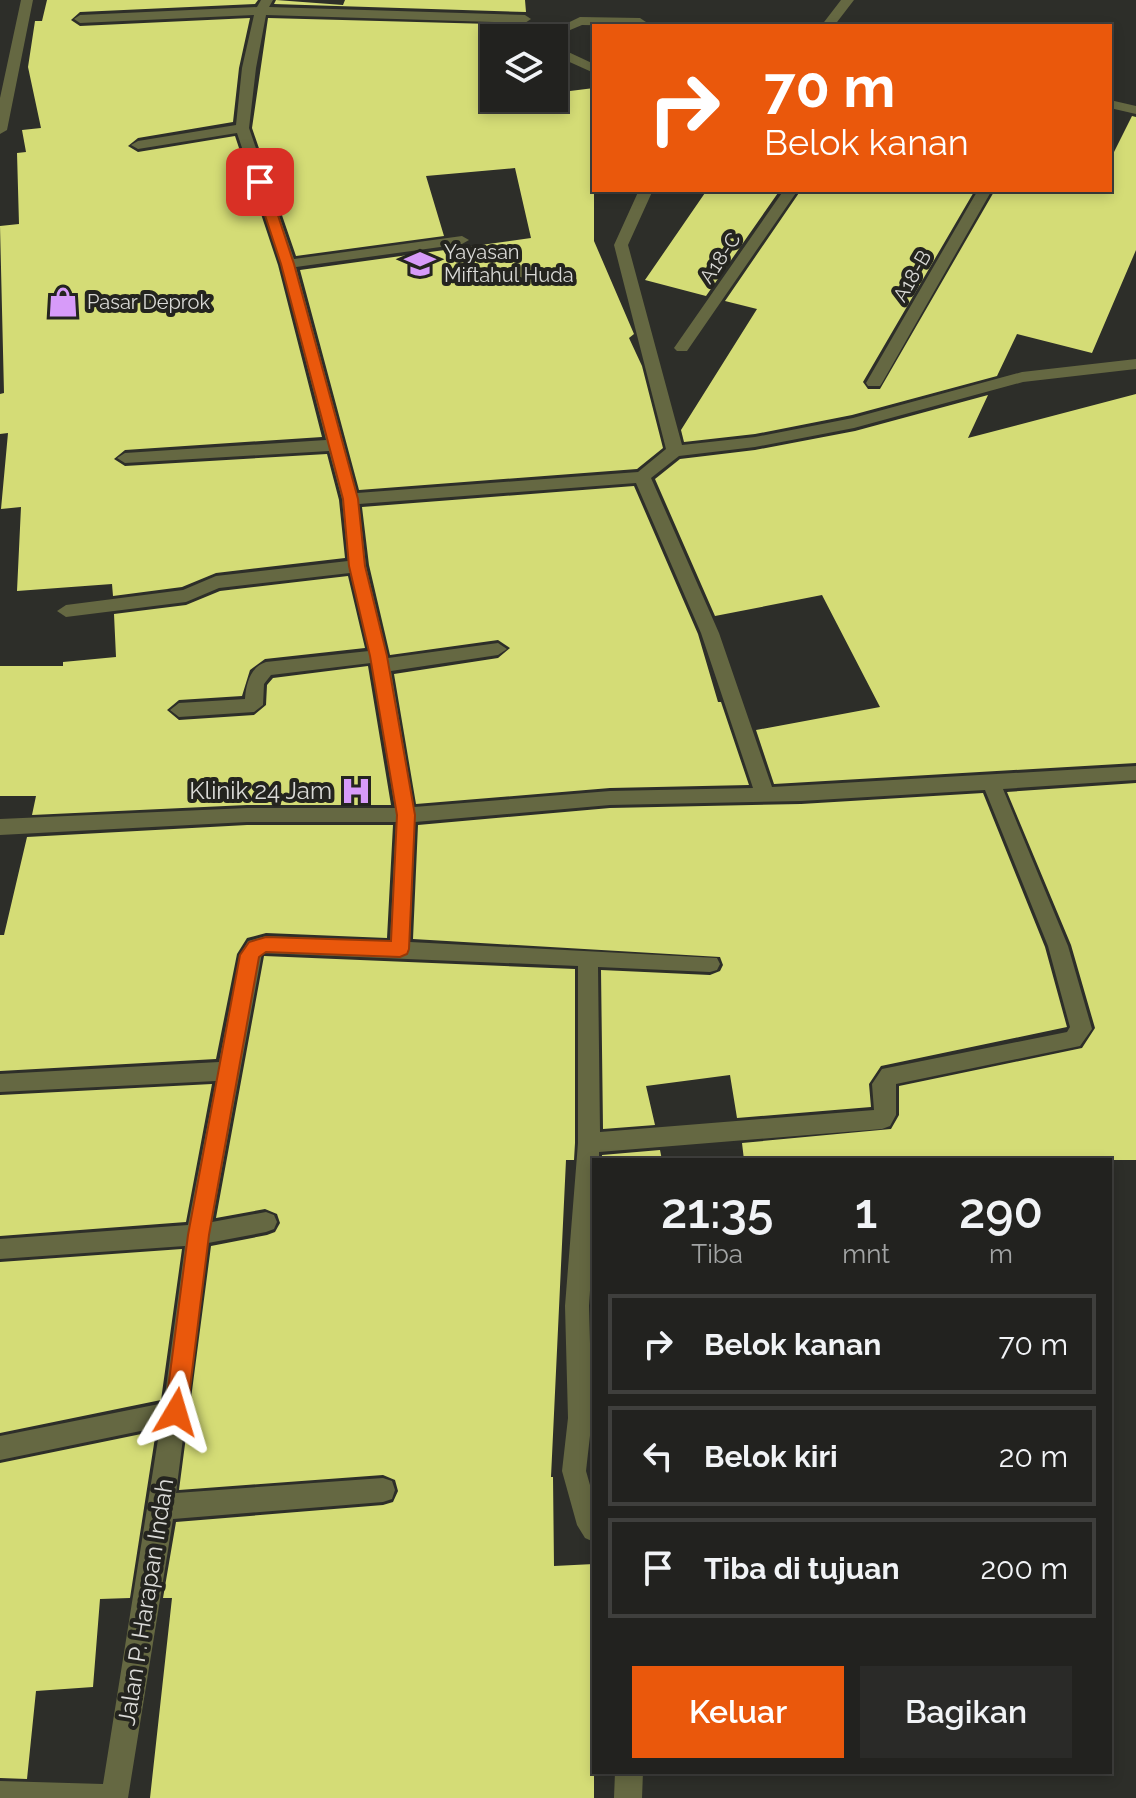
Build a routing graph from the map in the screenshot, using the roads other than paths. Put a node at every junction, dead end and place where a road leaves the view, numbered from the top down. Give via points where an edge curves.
1 (27, 0) edge
2 (848, 0) edge
3 (264, 6) edge
4 (80, 19) dead end
5 (525, 19) dead end
6 (641, 19) edge
7 (829, 24) edge
8 (592, 68) edge
9 (1112, 104) edge
10 (1136, 110) edge
11 (242, 128) junction
12 (0, 130) edge
13 (138, 145) dead end
14 (645, 192) edge
15 (790, 192) edge
16 (984, 192) edge
17 (462, 240) dead end
18 (288, 264) junction
19 (682, 348) dead end
20 (1136, 364) edge
21 (874, 383) dead end
22 (335, 445) junction
23 (675, 451) junction
24 (125, 458) dead end
25 (642, 477) junction
26 (350, 499) junction
27 (357, 566) junction
28 (66, 611) dead end
29 (498, 649) dead end
30 (379, 661) junction
31 (179, 710) dead end
32 (1135, 775) edge
33 (991, 782) junction
34 (765, 795) junction
35 (406, 815) junction
36 (0, 827) edge
37 (400, 949) junction
38 (588, 958) junction
39 (710, 964) dead end
40 (228, 1071) junction
41 (0, 1083) edge
42 (589, 1143) junction
43 (266, 1222) dead end
44 (198, 1235) junction
45 (0, 1249) edge
46 (176, 1412) junction
47 (587, 1418) edge
48 (0, 1448) edge
49 (383, 1490) dead end
50 (162, 1507) junction
51 (592, 1526) edge
52 (629, 1774) edge
53 (0, 1795) edge
54 (114, 1798) edge
55 (628, 1798) edge

1 - 12 street
2 - 7 street
3 - 4 street
3 - 5 street
3 - 11 street
6 - 8 street via 580,21 557,31 558,52
9 - 10 street
11 - 13 street
11 - 18 street
14 - 23 street via 621,245
15 - 19 street, A18-C
16 - 21 street, A18-B
17 - 18 street
18 - 22 street
20 - 23 street via 1022,377 854,423
22 - 24 street
22 - 26 street
23 - 25 street
25 - 26 street
25 - 34 street via 710,633
26 - 27 street
27 - 28 street via 216,582 186,596
27 - 30 street
29 - 30 street
30 - 31 street via 266,669 255,683 254,705
30 - 35 street
32 - 33 street
33 - 34 street
33 - 42 street via 1058,946 1080,1035 890,1076 883,1084 882,1119
34 - 35 street via 610,798
35 - 36 street via 247,815
35 - 37 street
37 - 38 street, Jalan P. Harapan Indah
37 - 40 street, Jalan P. Harapan Indah via 266,944 244,954
38 - 39 street, Jalan P. Harapan Indah
38 - 42 street
40 - 41 street
40 - 44 street, Jalan P. Harapan Indah
42 - 47 street via 577,1306
43 - 44 street
44 - 45 street
44 - 46 street, Jalan P. Harapan Indah
46 - 48 street
46 - 50 street, Jalan P. Harapan Indah
47 - 51 street via 574,1471
49 - 50 street
50 - 54 street, Jalan P. Harapan Indah
52 - 55 street
53 - 54 street

